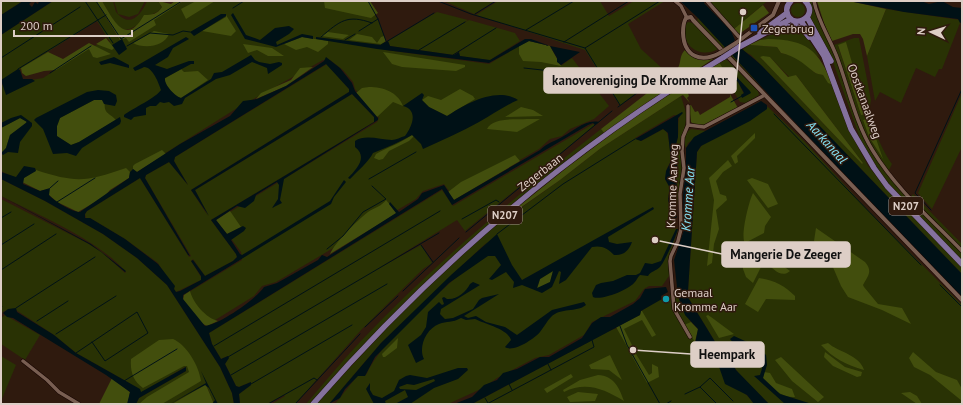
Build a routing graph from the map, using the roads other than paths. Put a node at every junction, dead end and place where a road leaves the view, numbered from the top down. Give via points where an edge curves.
1 (675, 1) edge
2 (706, 1) edge
3 (779, 1) edge
4 (791, 1) edge
5 (805, 1) edge
6 (814, 1) edge
7 (787, 13) junction
8 (807, 17) junction
9 (687, 18) junction
10 (791, 19) junction
11 (801, 21) junction
12 (767, 32) junction
13 (739, 37) dead end
14 (754, 38) junction
15 (738, 45) junction
16 (722, 55) junction
17 (834, 79) junction
18 (765, 95) junction
19 (688, 106) dead end
20 (688, 125) junction
21 (858, 142) junction
22 (962, 251) edge
23 (962, 264) edge
24 (962, 300) edge
25 (690, 337) dead end
26 (23, 361) dead end
27 (79, 403) edge
28 (313, 404) edge

1 - 9 street via 681,6
2 - 13 street
3 - 15 street, Zegerbaan via 773,15
4 - 7 main road via 787,6
5 - 8 main road, N207 via 809,8
6 - 22 street, Oostkanaalweg via 872,150 893,179
7 - 10 main road
7 - 14 main road, Zegerbaan / N207
8 - 11 main road
8 - 21 main road, Oostkanaalweg / N207 via 828,55
9 - 16 street, Zegerbaan via 683,22 683,34 685,47 690,53 700,58
9 - 18 street via 691,17
10 - 11 main road
10 - 12 main road, Zegerbaan / N207
11 - 17 main road, Oostkanaalweg / N207 via 821,50
12 - 14 main road, Zegerbaan / N207
12 - 17 main road, N207 via 790,26 800,28 819,52
14 - 15 main road, Zegerbaan / N207
15 - 16 main road, Zegerbaan / N207, bridge
16 - 28 main road, Zegerbaan / N207 via 602,138 498,220 408,304
17 - 21 main road, Oostkanaalweg / N207 via 847,119
18 - 20 street via 704,128
18 - 24 street
19 - 20 street, Kromme Aarweg
20 - 25 street, Kromme Aarweg via 683,137 682,151 684,168 680,194 681,229 670,261 674,309
21 - 23 main road, Oostkanaalweg / N207 via 879,176
26 - 27 street via 59,392

